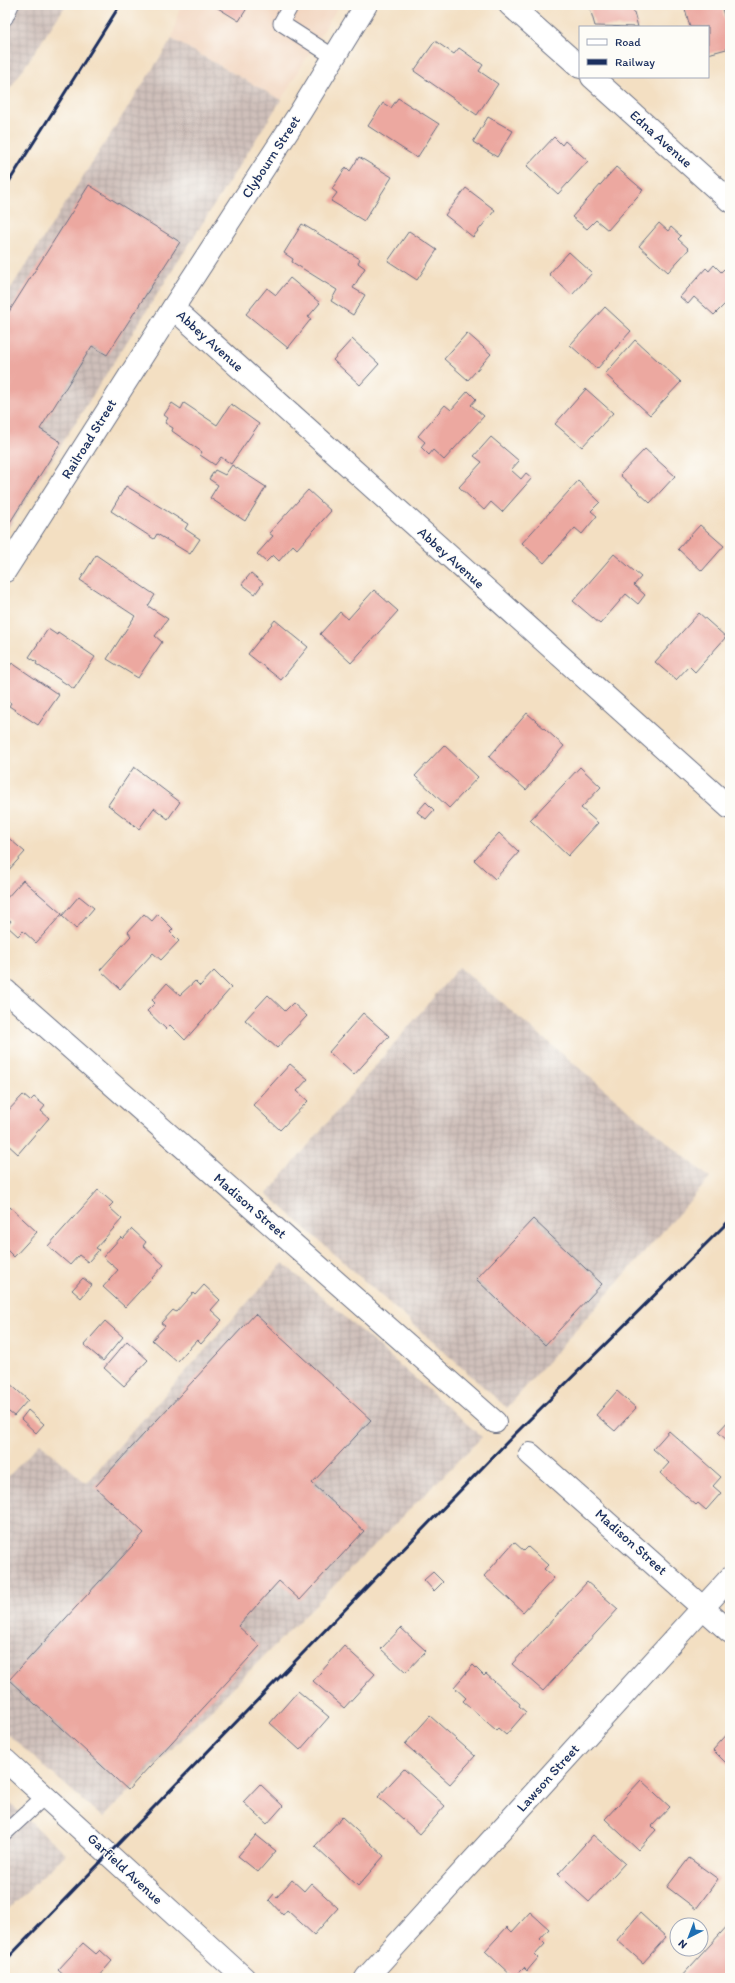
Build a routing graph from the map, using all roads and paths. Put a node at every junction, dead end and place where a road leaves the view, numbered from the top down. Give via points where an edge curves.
1 (12, 5) edge
2 (291, 5) edge
3 (366, 5) edge
4 (510, 5) edge
5 (5, 18) edge
6 (334, 57) junction
7 (579, 66) edge
8 (593, 78) edge
9 (730, 201) edge
10 (173, 308) junction
11 (5, 571) edge
12 (730, 808) edge
13 (5, 990) edge
14 (495, 1422) dead end
15 (530, 1454) dead end
16 (730, 1578) edge
17 (702, 1608) junction
18 (730, 1632) edge
19 (5, 1760) edge
20 (45, 1796) junction
21 (5, 1833) edge
22 (244, 1978) edge
23 (366, 1978) edge

1 - 5 lane
2 - 6 lane via 281,23
3 - 6 street, Clybourn Street
4 - 7 street
6 - 10 street, Clybourn Street
8 - 9 street, Edna Avenue
10 - 11 street, Railroad Street
10 - 12 street, Abbey Avenue
13 - 14 street, Madison Street
15 - 17 street, Madison Street
16 - 17 street, Lawson Street
17 - 18 street, Madison Street
17 - 23 street, Lawson Street
19 - 20 street, Garfield Avenue
20 - 21 lane
20 - 22 street, Garfield Avenue

